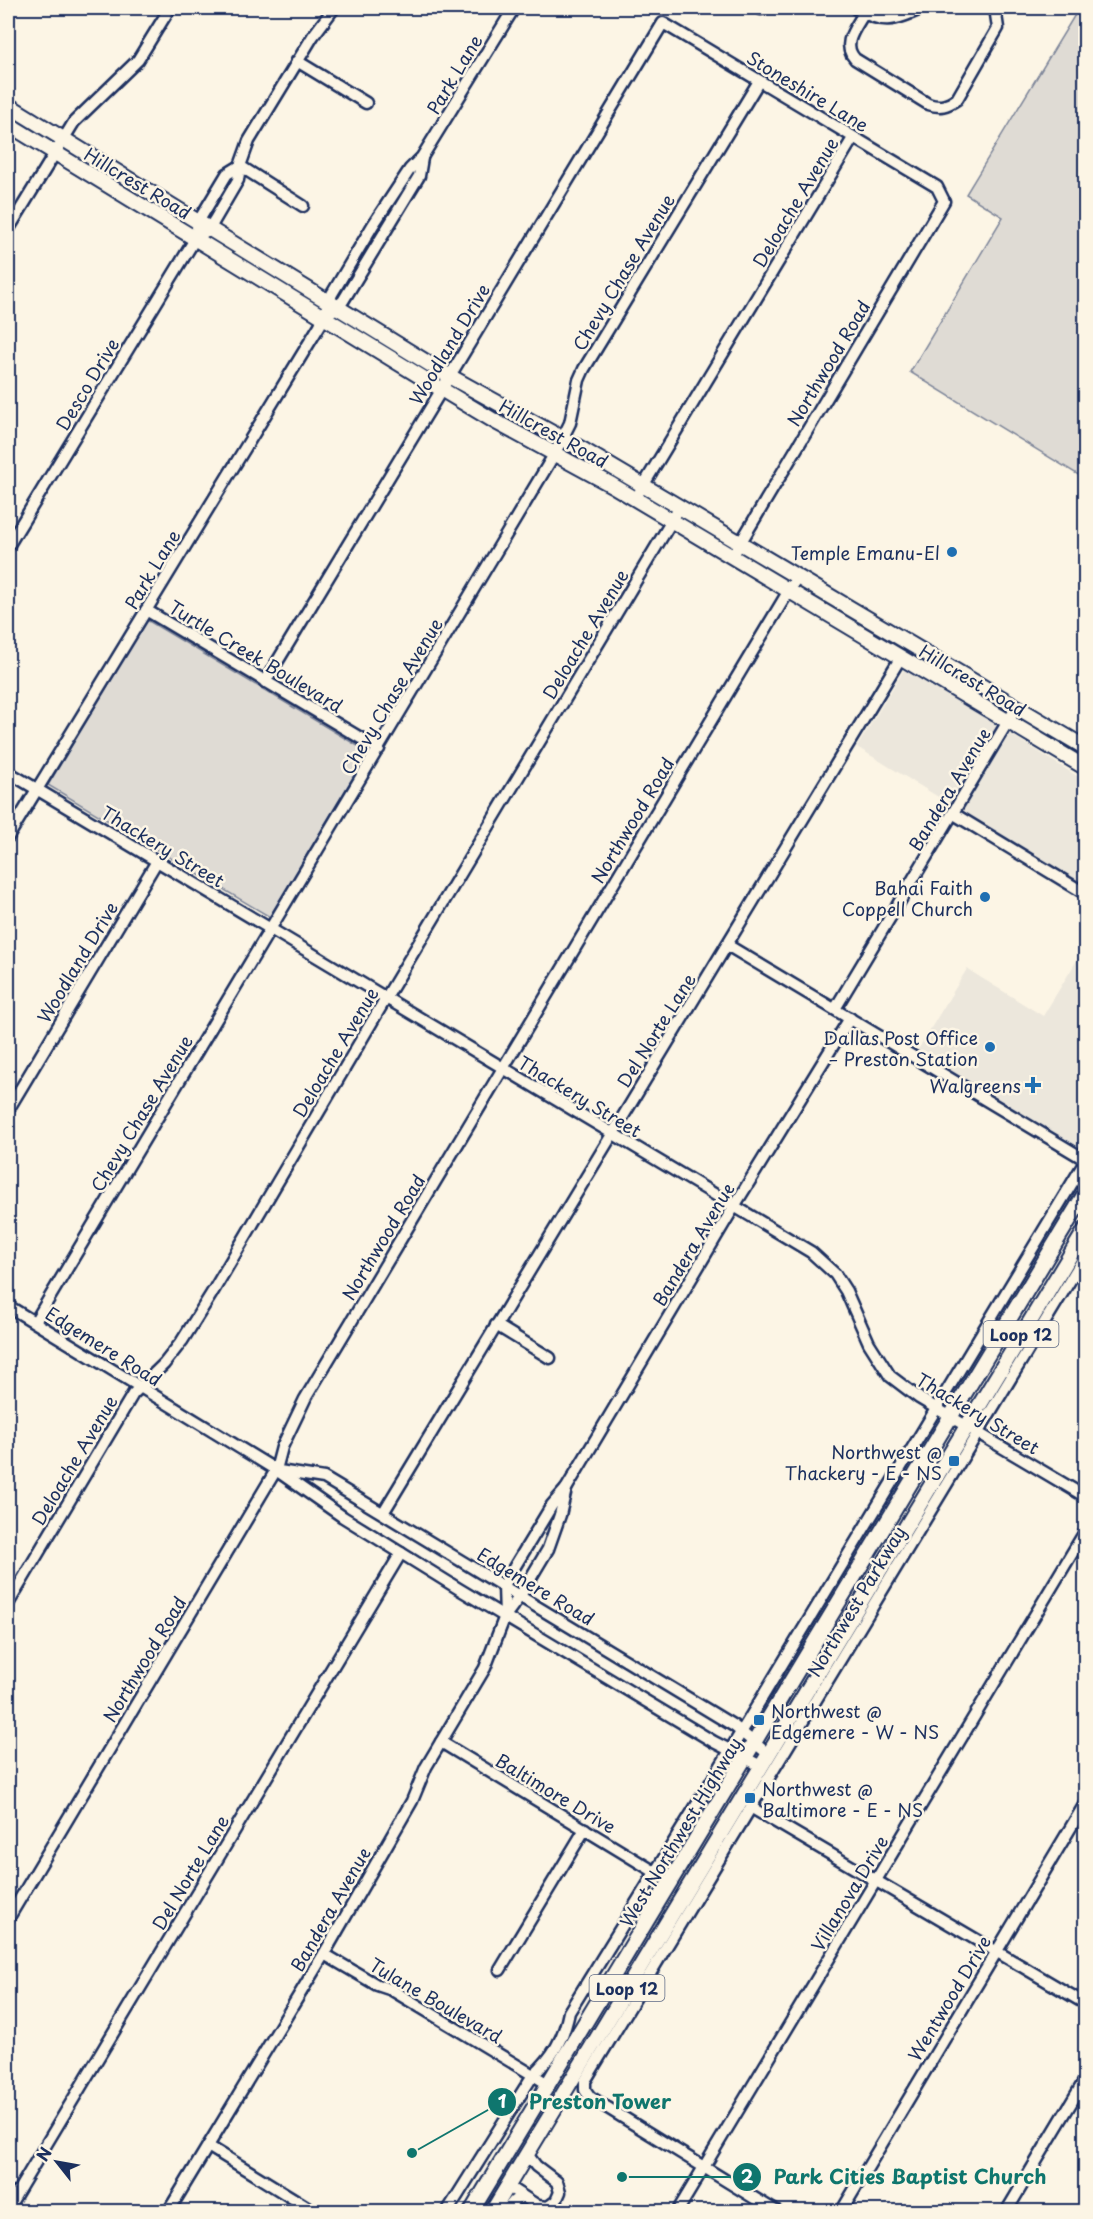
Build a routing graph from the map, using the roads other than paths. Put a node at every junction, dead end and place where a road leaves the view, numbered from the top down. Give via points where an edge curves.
1 (170, 8) edge
2 (334, 8) edge
3 (514, 8) edge
4 (923, 8) edge
5 (995, 8) edge
6 (859, 10) edge
7 (663, 23) joint
8 (297, 61) junction
9 (759, 81) junction
10 (366, 103) dead end
11 (8, 105) edge
12 (8, 124) edge
13 (854, 138) junction
14 (63, 140) junction
15 (55, 153) junction
16 (240, 166) junction
17 (937, 187) joint
18 (303, 206) dead end
19 (203, 225) junction
20 (8, 230) edge
21 (195, 239) junction
22 (333, 305) junction
23 (324, 318) junction
24 (449, 376) junction
25 (441, 389) junction
26 (563, 439) junction
27 (555, 453) junction
28 (643, 485) junction
29 (635, 499) junction
30 (680, 507) junction
31 (672, 521) junction
32 (740, 542) junction
33 (8, 546) edge
34 (732, 557) junction
35 (797, 577) junction
36 (789, 591) junction
37 (146, 610) junction
38 (912, 646) junction
39 (904, 659) junction
40 (265, 682) junction
41 (1016, 708) junction
42 (1008, 722) junction
43 (1086, 748) edge
44 (379, 749) junction
45 (1084, 764) edge
46 (8, 772) edge
47 (36, 789) junction
48 (954, 814) junction
49 (8, 837) edge
50 (157, 861) junction
51 (1086, 894) edge
52 (271, 930) junction
53 (728, 945) junction
54 (386, 998) junction
55 (835, 1009) junction
56 (850, 1018) junction
57 (502, 1069) junction
58 (8, 1110) edge
59 (611, 1134) junction
60 (1086, 1160) edge
61 (1086, 1192) edge
62 (734, 1208) junction
63 (1086, 1229) edge
64 (1086, 1254) edge
65 (8, 1306) edge
66 (35, 1322) junction
67 (495, 1326) junction
68 (550, 1358) dead end
69 (140, 1388) junction
70 (935, 1408) junction
71 (951, 1417) junction
72 (970, 1429) junction
73 (276, 1470) junction
74 (324, 1478) junction
75 (566, 1488) junction
76 (312, 1497) junction
77 (1086, 1497) edge
78 (383, 1513) junction
79 (1086, 1530) edge
80 (401, 1553) junction
81 (504, 1586) junction
82 (520, 1596) junction
83 (8, 1604) edge
84 (505, 1616) junction
85 (741, 1731) junction
86 (441, 1742) junction
87 (755, 1743) junction
88 (729, 1751) junction
89 (745, 1759) junction
90 (764, 1760) junction
91 (1086, 1802) edge
92 (752, 1808) junction
93 (585, 1829) junction
94 (655, 1872) junction
95 (875, 1880) junction
96 (8, 1919) edge
97 (996, 1951) junction
98 (324, 1954) junction
99 (500, 1970) dead end
100 (1086, 2004) edge
101 (533, 2075) junction
102 (1086, 2078) edge
103 (548, 2085) junction
104 (207, 2146) junction
105 (527, 2154) junction
106 (704, 2167) junction
107 (507, 2186) junction
108 (522, 2196) junction
109 (8, 2208) edge
110 (168, 2211) edge
111 (315, 2211) edge
112 (447, 2211) edge
113 (471, 2211) edge
114 (492, 2211) edge
115 (505, 2211) edge
116 (677, 2211) edge
117 (777, 2211) edge
118 (841, 2211) edge
119 (1006, 2211) edge

1 - 14 street via 138,60 82,113
2 - 8 street, Desco Drive
3 - 22 street, Park Lane via 422,157 373,225 334,291
4 - 6 street via 885,20
5 - 6 street via 998,28 957,99 938,107 849,53 848,44
7 - 9 street, Stoneshire Lane
7 - 24 street, Woodland Drive
8 - 10 street
8 - 16 street, Desco Drive via 249,141
9 - 13 street, Stoneshire Lane
9 - 26 street, Chevy Chase Avenue via 584,369
11 - 14 main road, Hillcrest Road
12 - 15 main road, Hillcrest Road
13 - 17 street, Stoneshire Lane
13 - 28 street, Deloache Avenue
14 - 15 street
14 - 19 main road, Hillcrest Road
15 - 20 street
15 - 21 main road, Hillcrest Road
16 - 18 street
16 - 19 street, Desco Drive via 238,180
17 - 32 street, Northwood Road via 944,201
19 - 21 street, Desco Drive
19 - 22 main road, Hillcrest Road
21 - 23 main road, Hillcrest Road
21 - 33 street, Desco Drive
22 - 23 street, Park Lane
22 - 24 main road, Hillcrest Road
23 - 25 main road, Hillcrest Road
23 - 37 street, Park Lane
24 - 25 street, Woodland Drive
24 - 26 main road, Hillcrest Road
25 - 27 main road, Hillcrest Road
25 - 40 street, Woodland Drive
26 - 27 street, Chevy Chase Avenue
26 - 28 main road, Hillcrest Road
27 - 29 main road, Hillcrest Road
27 - 44 street, Chevy Chase Avenue
28 - 29 street, Deloache Avenue
28 - 30 main road, Hillcrest Road
29 - 31 main road, Hillcrest Road
30 - 31 street, Deloache Avenue
30 - 32 main road, Hillcrest Road
31 - 34 main road, Hillcrest Road
31 - 54 street, Deloache Avenue
32 - 34 street, Northwood Road
32 - 35 main road, Hillcrest Road
34 - 36 main road, Hillcrest Road
35 - 36 street, Northwood Road
35 - 38 main road, Hillcrest Road
36 - 39 main road, Hillcrest Road
36 - 57 street, Northwood Road
37 - 40 street, Turtle Creek Boulevard
37 - 47 street, Park Lane
38 - 39 main road
38 - 41 main road, Hillcrest Road
39 - 42 main road, Hillcrest Road
39 - 53 street, Del Norte Lane
40 - 44 street, Turtle Creek Boulevard
41 - 42 street, Bandera Avenue
41 - 43 main road, Hillcrest Road
42 - 45 main road, Hillcrest Road
42 - 48 street, Bandera Avenue
44 - 52 street, Chevy Chase Avenue
46 - 47 street, Thackery Street
47 - 49 street, Park Lane
47 - 50 street, Thackery Street
48 - 51 street
48 - 55 street, Bandera Avenue
50 - 52 street, Thackery Street
50 - 58 street, Woodland Drive
52 - 54 street, Thackery Street
52 - 66 street, Chevy Chase Avenue
53 - 55 street
53 - 59 street, Del Norte Lane
54 - 57 street, Thackery Street
54 - 69 street, Deloache Avenue via 182,1341
55 - 56 street
56 - 60 street
56 - 62 street, Bandera Avenue
57 - 59 street, Thackery Street
57 - 73 street, Northwood Road via 305,1399 282,1447
59 - 62 street, Thackery Street
59 - 67 street, Del Norte Lane
60 - 70 street
61 - 71 main road, West Northwest Highway / Loop 12
62 - 70 street, Thackery Street via 822,1261 846,1292 880,1364 904,1388
62 - 75 street, Bandera Avenue
63 - 72 main road, West Northwest Highway / Loop 12
64 - 72 street, Northwest Parkway
65 - 66 street, Edgemere Road
66 - 69 street, Edgemere Road
67 - 68 street
67 - 78 street, Del Norte Lane
69 - 73 street, Edgemere Road
69 - 83 street, Deloache Avenue
70 - 71 street, Thackery Street
70 - 85 street
71 - 72 street, Thackery Street
71 - 87 main road, West Northwest Highway / Loop 12
72 - 77 street, Thackery Street
72 - 90 main road, West Northwest Highway / Loop 12
72 - 92 street, Northwest Parkway
73 - 74 street, Edgemere Road
73 - 76 street, Edgemere Road
73 - 96 street, Northwood Road
74 - 76 street
74 - 78 street, Edgemere Road
75 - 81 street, Bandera Avenue
75 - 82 street, Bandera Avenue via 548,1549
76 - 80 street, Edgemere Road
78 - 81 street, Edgemere Road
79 - 95 street, Villanova Drive
80 - 84 street, Edgemere Road
80 - 109 street, Del Norte Lane
81 - 82 street, Edgemere Road
81 - 84 street, Bandera Avenue
82 - 84 street, Bandera Avenue
82 - 85 street, Edgemere Road
84 - 86 street, Bandera Avenue via 485,1668
84 - 88 street, Edgemere Road
85 - 87 street, Edgemere Road
85 - 88 street
86 - 93 street, Baltimore Drive
86 - 98 street, Bandera Avenue via 412,1801
87 - 89 main road, West Northwest Highway / Loop 12
87 - 90 street, Edgemere Road
88 - 89 street, Edgemere Road
88 - 94 street
89 - 90 street, Edgemere Road
89 - 103 main road, West Northwest Highway / Loop 12
90 - 105 main road, West Northwest Highway / Loop 12
91 - 97 street, Wentwood Drive
92 - 95 street
92 - 106 street, Northwest Parkway via 585,2081 590,2097
93 - 94 street, Baltimore Drive
93 - 99 street
94 - 101 street via 569,2012 566,2031 547,2062
95 - 97 street
95 - 106 street, Villanova Drive
97 - 100 street
97 - 118 street, Wentwood Drive
98 - 101 street, Tulane Boulevard
98 - 104 street, Bandera Avenue
101 - 103 street, Tulane Boulevard
101 - 112 street
102 - 119 street
103 - 107 main road via 544,2104 502,2173
103 - 113 main road, West Northwest Highway / Loop 12
104 - 110 street, Bandera Avenue
104 - 111 street
105 - 107 main road, West Northwest Highway / Loop 12
105 - 108 street via 557,2182 560,2192 556,2202 548,2207
106 - 116 street, Villanova Drive
106 - 117 street
107 - 108 street
107 - 114 main road, West Northwest Highway / Loop 12
108 - 115 street

